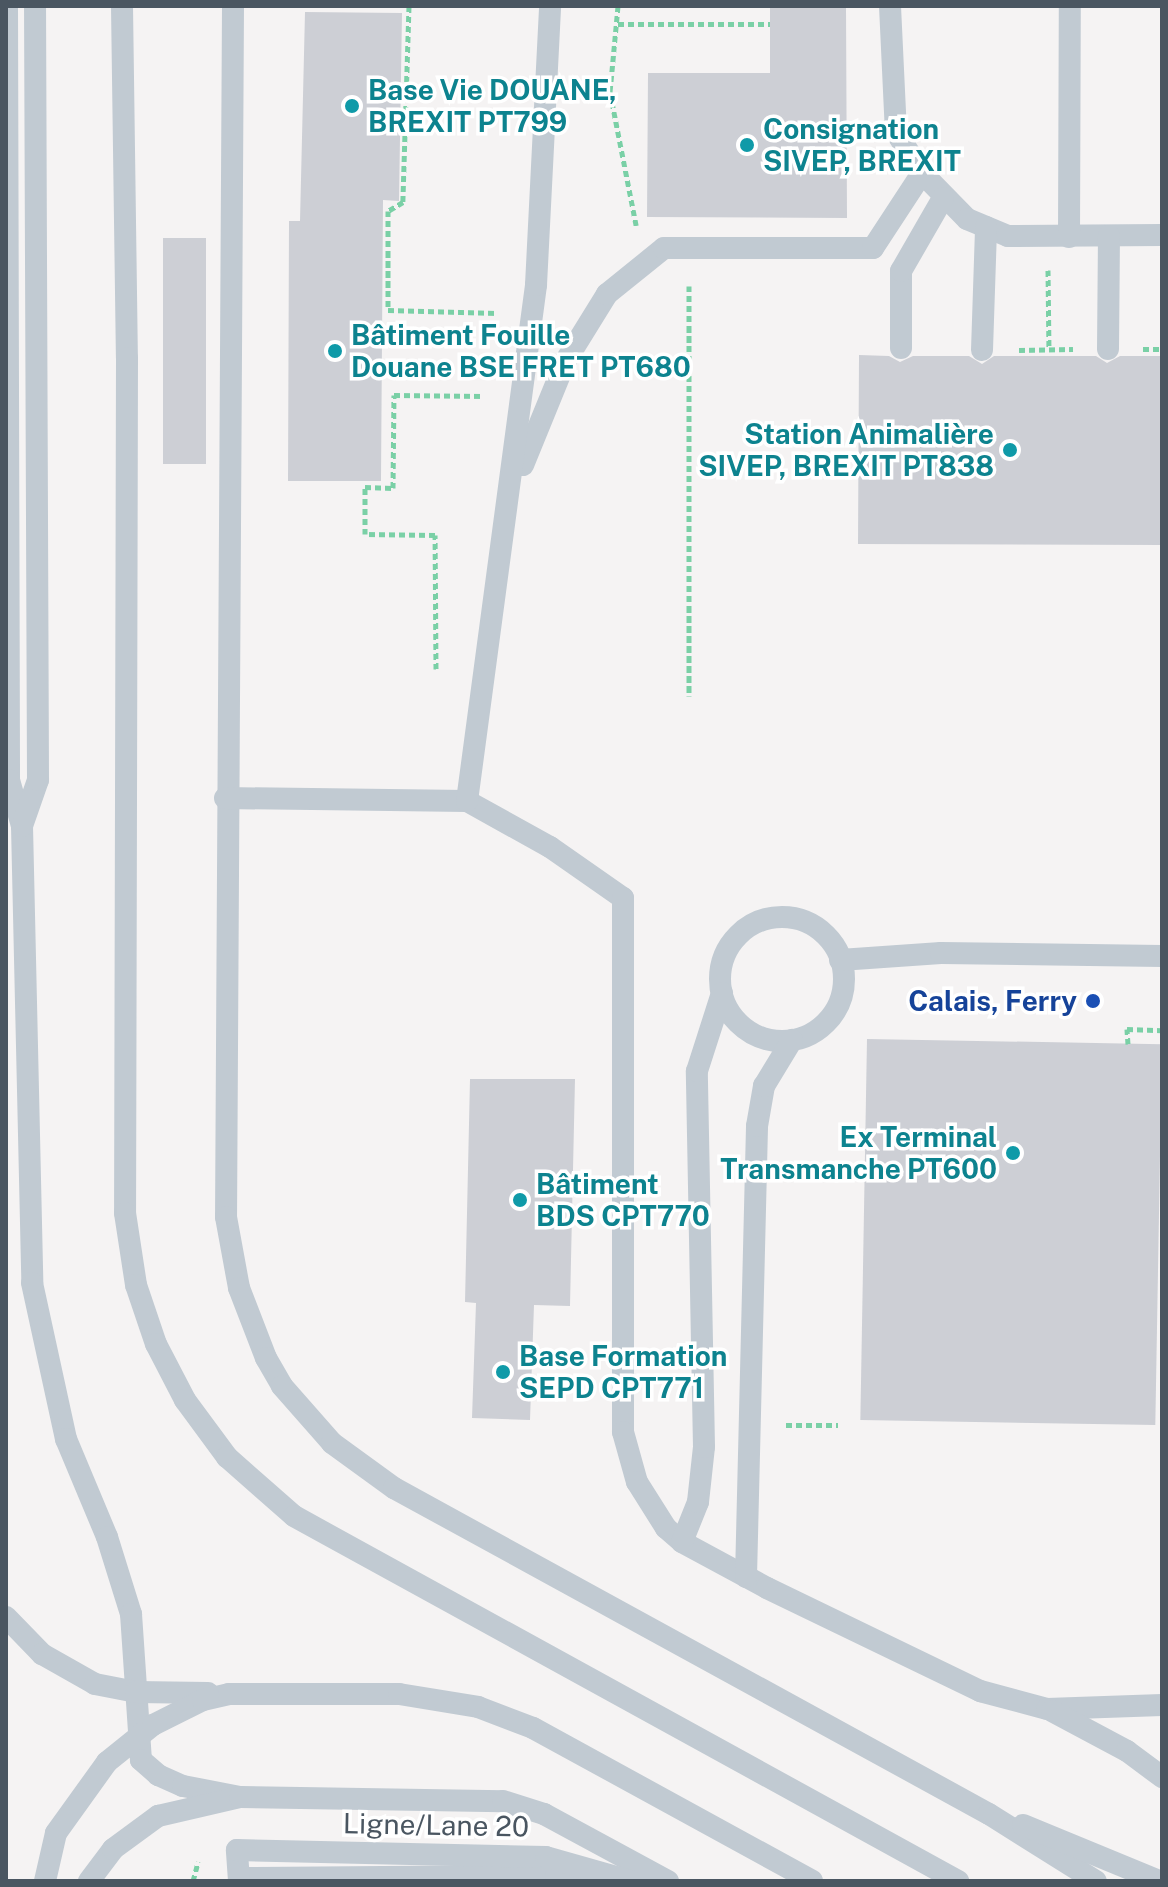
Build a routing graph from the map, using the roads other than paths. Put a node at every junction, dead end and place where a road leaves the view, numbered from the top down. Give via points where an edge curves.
1 (7, 6) edge
2 (35, 6) edge
3 (122, 6) edge
4 (233, 6) edge
5 (550, 6) edge
6 (890, 6) edge
7 (1070, 6) edge
8 (922, 173) junction
9 (943, 198) junction
10 (986, 227) junction
11 (1162, 235) edge
12 (1109, 236) junction
13 (1069, 237) junction
14 (901, 348) dead end
15 (1108, 349) road end
16 (982, 350) road end
17 (502, 530) junction
18 (225, 798) junction
19 (467, 801) junction
20 (14, 818) edge
21 (1162, 956) edge
22 (840, 960) junction
23 (722, 993) junction
24 (792, 1040) junction
25 (682, 1542) junction
26 (746, 1577) junction
27 (6, 1617) edge
28 (136, 1692) junction
29 (229, 1694) junction
30 (1162, 1705) edge
31 (1047, 1709) junction
32 (136, 1736) junction
33 (1162, 1777) edge
34 (240, 1797) junction
35 (989, 1814) junction
36 (239, 1880) edge
37 (45, 1881) edge
38 (89, 1881) edge
39 (585, 1881) edge
40 (631, 1881) edge
41 (668, 1881) edge
42 (812, 1881) edge
43 (958, 1881) edge
44 (1096, 1881) edge
45 (1159, 1881) edge

1 - 20 lane via 9,780
2 - 20 lane via 38,780
3 - 43 lane via 127,358 125,1213 136,1285 156,1344 185,1400 227,1457 294,1516
4 - 18 lane
5 - 17 lane via 536,285
6 - 8 lane via 896,132
7 - 13 lane
8 - 9 lane
8 - 17 lane via 873,248 664,248 607,294 565,362
9 - 10 lane
9 - 14 lane via 901,271
10 - 13 lane via 1008,236
10 - 16 lane
11 - 12 lane
12 - 13 lane
12 - 15 lane
17 - 19 lane
18 - 19 lane
18 - 35 lane via 226,1217 239,1288 282,1386 332,1443 424,1508
19 - 25 lane via 550,847 623,898 623,1432 637,1482 666,1528
20 - 28 lane via 32,1283 66,1439 107,1537 131,1614
21 - 22 lane via 930,953
22 - 23 lane via 827,937 805,922 765,920 742,932 726,954
22 - 24 lane via 844,986 835,1011 816,1030
23 - 24 lane via 742,1027 765,1039
23 - 25 lane via 697,1071 704,1447 698,1502
24 - 26 lane via 764,1086 757,1126
25 - 26 lane
26 - 31 lane via 934,1671 980,1691
27 - 28 lane via 32,1645 69,1671 95,1684
28 - 29 lane
28 - 32 lane
29 - 32 lane via 203,1700
29 - 42 lane via 399,1694 478,1707 533,1728
30 - 31 lane
31 - 33 lane via 1127,1751
32 - 34 lane via 141,1760 158,1775 202,1792
32 - 37 lane via 73,1803 56,1833
34 - 38 lane via 158,1816 113,1849
34 - 41 lane via 503,1801 544,1814
35 - 44 lane
35 - 45 lane via 1069,1841
36 - 39 lane via 556,1876
36 - 40 lane, Ligne/Lane 20 via 237,1850 546,1857

